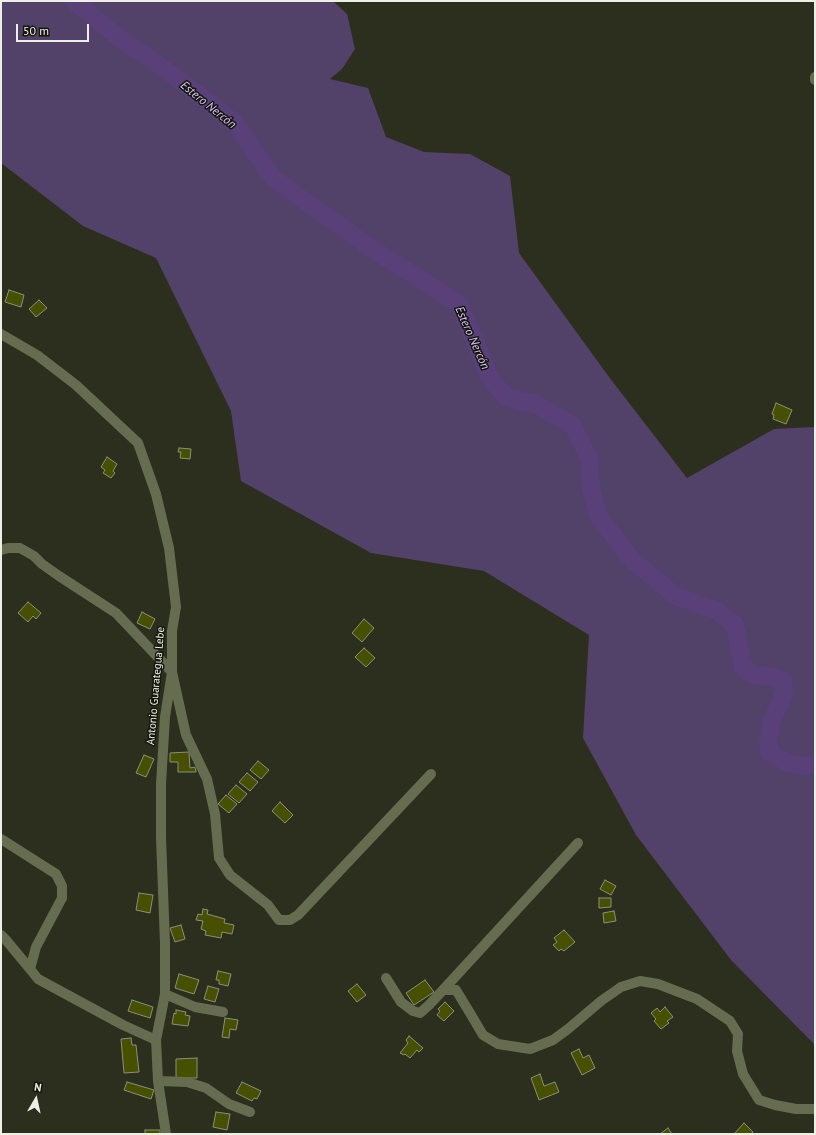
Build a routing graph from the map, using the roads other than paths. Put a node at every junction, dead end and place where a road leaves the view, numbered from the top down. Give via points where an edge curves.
1 (815, 76) edge
2 (815, 80) edge
3 (1, 334) edge
4 (1, 550) edge
5 (172, 672) junction
6 (430, 774) dead end
7 (1, 839) edge
8 (578, 843) dead end
9 (1, 935) edge
10 (30, 969) junction
11 (386, 978) dead end
12 (443, 990) junction
13 (165, 994) junction
14 (223, 1012) dead end
15 (156, 1040) junction
16 (158, 1081) junction
17 (815, 1109) edge
18 (250, 1112) dead end
19 (166, 1134) edge

1 - 2 street
3 - 5 street, Antonio Guarategua Lebe via 37,355 76,385 138,443 156,494 169,548 176,607 172,631
4 - 5 street via 20,548 116,613
5 - 6 street via 186,735 207,779 215,814 219,858 230,875 268,905 280,920 290,920 298,915
5 - 13 street, Antonio Guarategua Lebe via 165,717 161,784
7 - 10 street via 56,874 62,886 62,898 36,947
8 - 12 street
9 - 10 street
10 - 15 street via 38,979
11 - 12 street via 401,1002 420,1013
12 - 17 street via 456,990 483,1035 498,1044 530,1049 553,1040 568,1030 621,987 640,981 658,984 697,999 730,1021 738,1034 737,1051 743,1074 759,1100 796,1109
13 - 14 street via 195,1007
13 - 15 street, Antonio Guarategua Lebe
15 - 16 street, Antonio Guarategua Lebe
16 - 18 street via 187,1082 206,1088 229,1104
16 - 19 street, Antonio Guarategua Lebe

